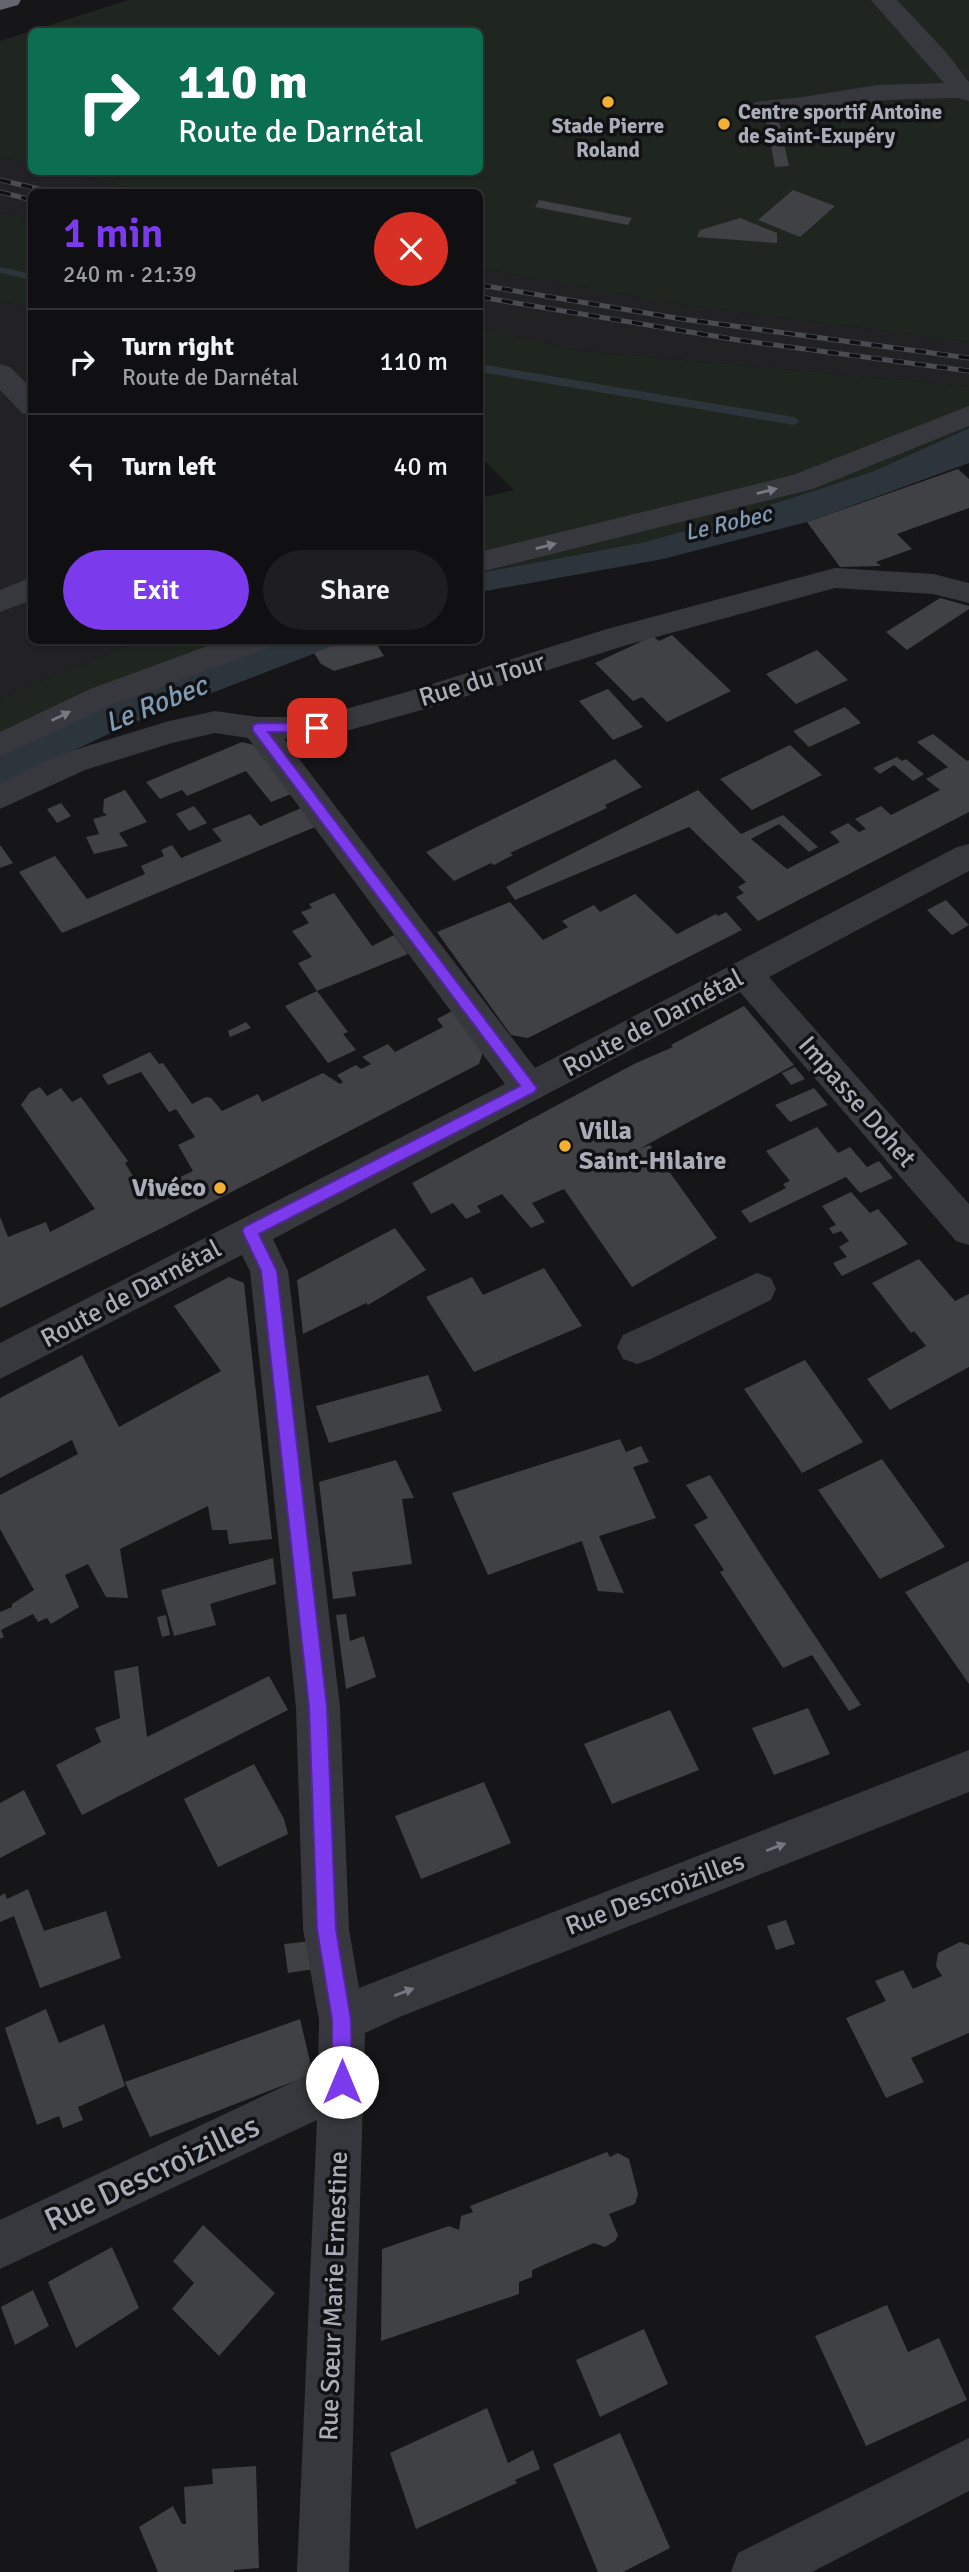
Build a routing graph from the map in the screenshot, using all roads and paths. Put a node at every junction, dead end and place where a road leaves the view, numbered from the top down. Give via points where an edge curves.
1 (9, 0) edge
2 (883, 0) edge
3 (0, 3) edge
4 (965, 91) edge
5 (764, 107) dead end
6 (0, 373) edge
7 (28, 403) edge
8 (969, 415) edge
9 (483, 561) edge
10 (28, 589) edge
11 (969, 593) edge
12 (0, 602) edge
13 (246, 644) edge
14 (258, 728) junction
15 (0, 746) edge
16 (0, 797) edge
17 (969, 856) edge
18 (745, 974) junction
19 (530, 1088) junction
20 (969, 1230) edge
21 (250, 1231) junction
22 (757, 1289) dead end
23 (637, 1347) dead end
24 (0, 1362) edge
25 (969, 1771) edge
26 (342, 2020) junction
27 (342, 2082) junction
28 (0, 2245) edge
29 (969, 2464) edge
30 (323, 2572) edge
31 (757, 2572) edge

1 - 3 highway
2 - 4 street
4 - 5 street via 877,93
6 - 7 street
9 -> 8 street via 802,482
10 - 12 street
11 - 14 street, Rue du Tour via 933,584 835,578 618,637 317,728
15 -> 13 street via 101,697
14 - 16 street, Rue du Tour via 215,722 169,732 73,762
14 - 19 street
17 - 18 street, Route de Darnétal
18 - 19 street, Route de Darnétal
18 - 20 street, Impasse Dohet
19 - 21 street, Route de Darnétal
21 - 24 street, Route de Darnétal
21 - 26 street, Rue Sœur Marie Ernestine via 269,1271 318,1707 326,1929
22 - 23 street
26 -> 25 street, Rue Descroizilles
26 - 27 street, Rue Sœur Marie Ernestine
27 - 28 street, Rue Descroizilles
27 - 30 street, Rue Sœur Marie Ernestine
29 - 31 street

